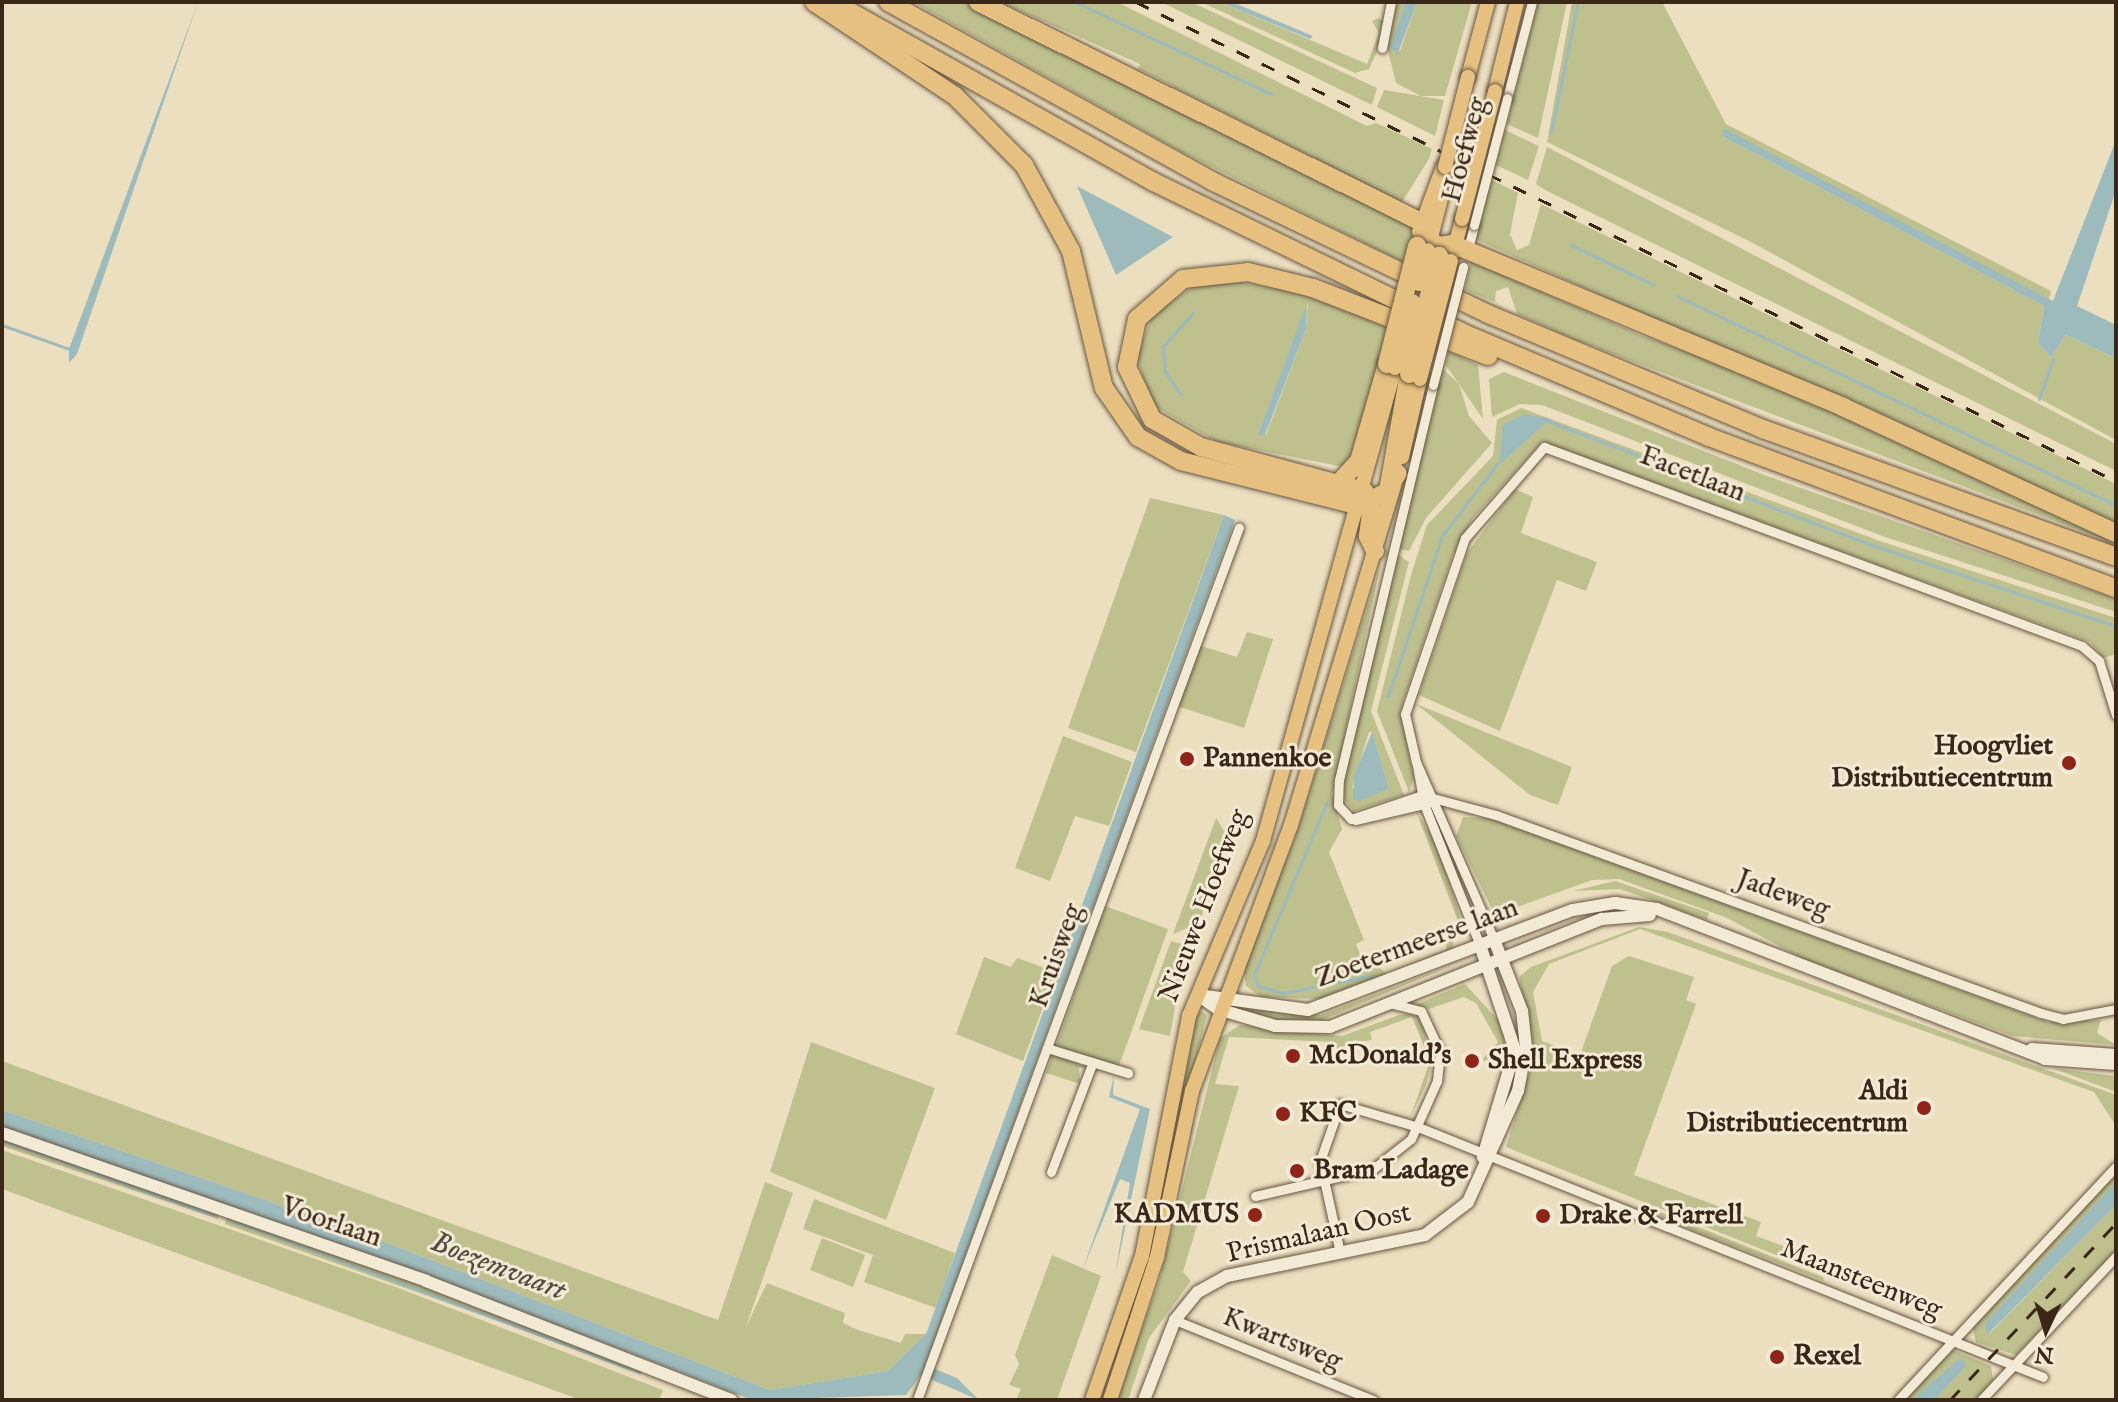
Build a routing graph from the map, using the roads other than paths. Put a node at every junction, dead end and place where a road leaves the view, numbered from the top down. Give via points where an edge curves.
1 (814, 2) edge
2 (833, 2) edge
3 (888, 2) edge
4 (978, 2) edge
5 (1391, 2) edge
6 (1488, 2) edge
7 (1517, 2) edge
8 (1532, 2) edge
9 (1382, 48) dead end
10 (1501, 94) junction
11 (1445, 167) joint
12 (1431, 204) junction
13 (1402, 213) junction
14 (1440, 248) junction
15 (1415, 295) joint
16 (1445, 309) joint
17 (1409, 374) junction
18 (1579, 384) junction
19 (1398, 473) joint
20 (1339, 483) junction
21 (1374, 499) junction
22 (1239, 527) dead end
23 (2116, 533) edge
24 (1376, 543) junction
25 (2116, 557) edge
26 (2116, 588) edge
27 (2116, 715) edge
28 (1416, 762) junction
29 (1423, 800) junction
30 (1436, 800) junction
31 (1681, 921) junction
32 (1495, 942) junction
33 (1481, 948) junction
34 (1502, 960) junction
35 (1488, 966) junction
36 (1198, 995) junction
37 (1220, 1002) junction
38 (1393, 1004) junction
39 (2116, 1009) edge
40 (2015, 1046) junction
41 (1047, 1048) junction
42 (2116, 1055) edge
43 (1092, 1064) junction
44 (2116, 1064) edge
45 (1128, 1073) dead end
46 (1418, 1127) junction
47 (2, 1133) edge
48 (1488, 1155) junction
49 (2116, 1166) edge
50 (1051, 1172) dead end
51 (1325, 1181) junction
52 (1255, 1196) dead end
53 (1340, 1253) junction
54 (2116, 1256) edge
55 (1175, 1320) junction
56 (1953, 1341) junction
57 (2013, 1365) junction
58 (2043, 1377) dead end
59 (732, 1400) edge
60 (917, 1400) edge
61 (1092, 1400) edge
62 (1110, 1400) edge
63 (1144, 1400) edge
64 (1373, 1400) edge
65 (1898, 1400) edge
66 (1981, 1400) edge

1 - 21 highway via 955,96 1024,165 1071,251 1104,388 1138,437 1181,461
2 - 18 highway via 1203,208
3 - 25 highway via 1181,165 1465,304 1763,429
4 - 13 highway
5 - 9 street
6 - 11 main road, Hoefweg, bridge
7 - 10 main road, Hoefweg
8 - 10 street, Hoefweg
10 - 14 main road, Hoefweg, bridge via 1468,222
11 - 12 highway
12 - 13 highway
12 - 14 highway
13 - 14 highway
14 - 15 main road, Hoefweg, bridge
14 - 16 main road, Hoefweg, bridge
14 - 17 highway, bridge
14 - 23 highway via 1871,419
15 - 17 main road, Nieuwe Hoefweg, bridge
16 - 17 main road, Nieuwe Hoefweg, bridge
17 - 19 main road, Nieuwe Hoefweg
17 - 20 highway via 1359,461
17 - 21 highway
17 - 24 street, Nieuwe Hoefweg
18 - 20 highway via 1266,274 1200,274 1154,298 1134,326 1126,362 1133,393 1152,419 1201,447
18 - 26 highway
19 - 21 highway
20 - 21 highway
21 - 24 highway
22 - 41 street, Kruisweg
24 - 29 street, Nieuwe Hoefweg via 1338,805 1351,819 1369,822
24 - 36 main road, Nieuwe Hoefweg via 1348,549 1263,841
24 - 37 main road, Nieuwe Hoefweg via 1286,838
27 - 28 street, Facetlaan via 2099,661 2082,646 1549,447 1502,490 1461,547 1405,714
28 - 29 street, Facetlaan
28 - 30 street, Facetlaan
29 - 30 street
29 - 33 street, Facetlaan
30 - 32 street, Facetlaan
30 - 39 street, Jadeweg via 1511,820 2041,1013 2063,1019
31 - 32 street, Zoetermeerse laan via 1657,909 1595,904
31 - 34 street, Zoetermeerse laan via 1617,914
31 - 40 street, Zoetermeerse laan
32 - 33 street, Zoetermeerse laan
32 - 34 street, Prismalaan Oost
33 - 35 street, Prismalaan Oost
33 - 37 street, Zoetermeerse laan via 1308,1010
34 - 35 street, Zoetermeerse laan
34 - 48 street, Prismalaan Oost via 1522,1011 1526,1048
35 - 38 street, Zoetermeerse laan
35 - 48 street, Prismalaan Oost via 1515,1050
36 - 37 street, Zoetermeerse laan
36 - 61 main road, Nieuwe Hoefweg via 1171,1087 1142,1256
37 - 38 street, Zoetermeerse laan via 1275,1026 1319,1029
37 - 62 main road, Nieuwe Hoefweg via 1192,1091 1157,1257
38 - 46 street via 1427,1018 1440,1062
40 - 42 street, Zoetermeerse laan
40 - 44 street, Zoetermeerse laan via 2045,1059
41 - 43 street
41 - 60 street, Kruisweg
43 - 45 street
43 - 50 street
46 - 48 street, Maansteenweg
46 - 51 street via 1389,1161
46 - 51 street, Maansteenweg via 1337,1104 1322,1144
47 - 59 street, Voorlaan via 426,1281
48 - 53 street, Prismalaan Oost via 1468,1202 1436,1231
48 - 56 street, Maansteenweg
49 - 56 street
51 - 52 street
51 - 53 street
53 - 55 street, Prismalaan Oost via 1227,1276 1198,1292
54 - 57 street
55 - 63 street, Prismalaan Oost
55 - 64 street, Kwartsweg
56 - 57 street, Maansteenweg
56 - 65 street
57 - 58 street, Maansteenweg
57 - 66 street

